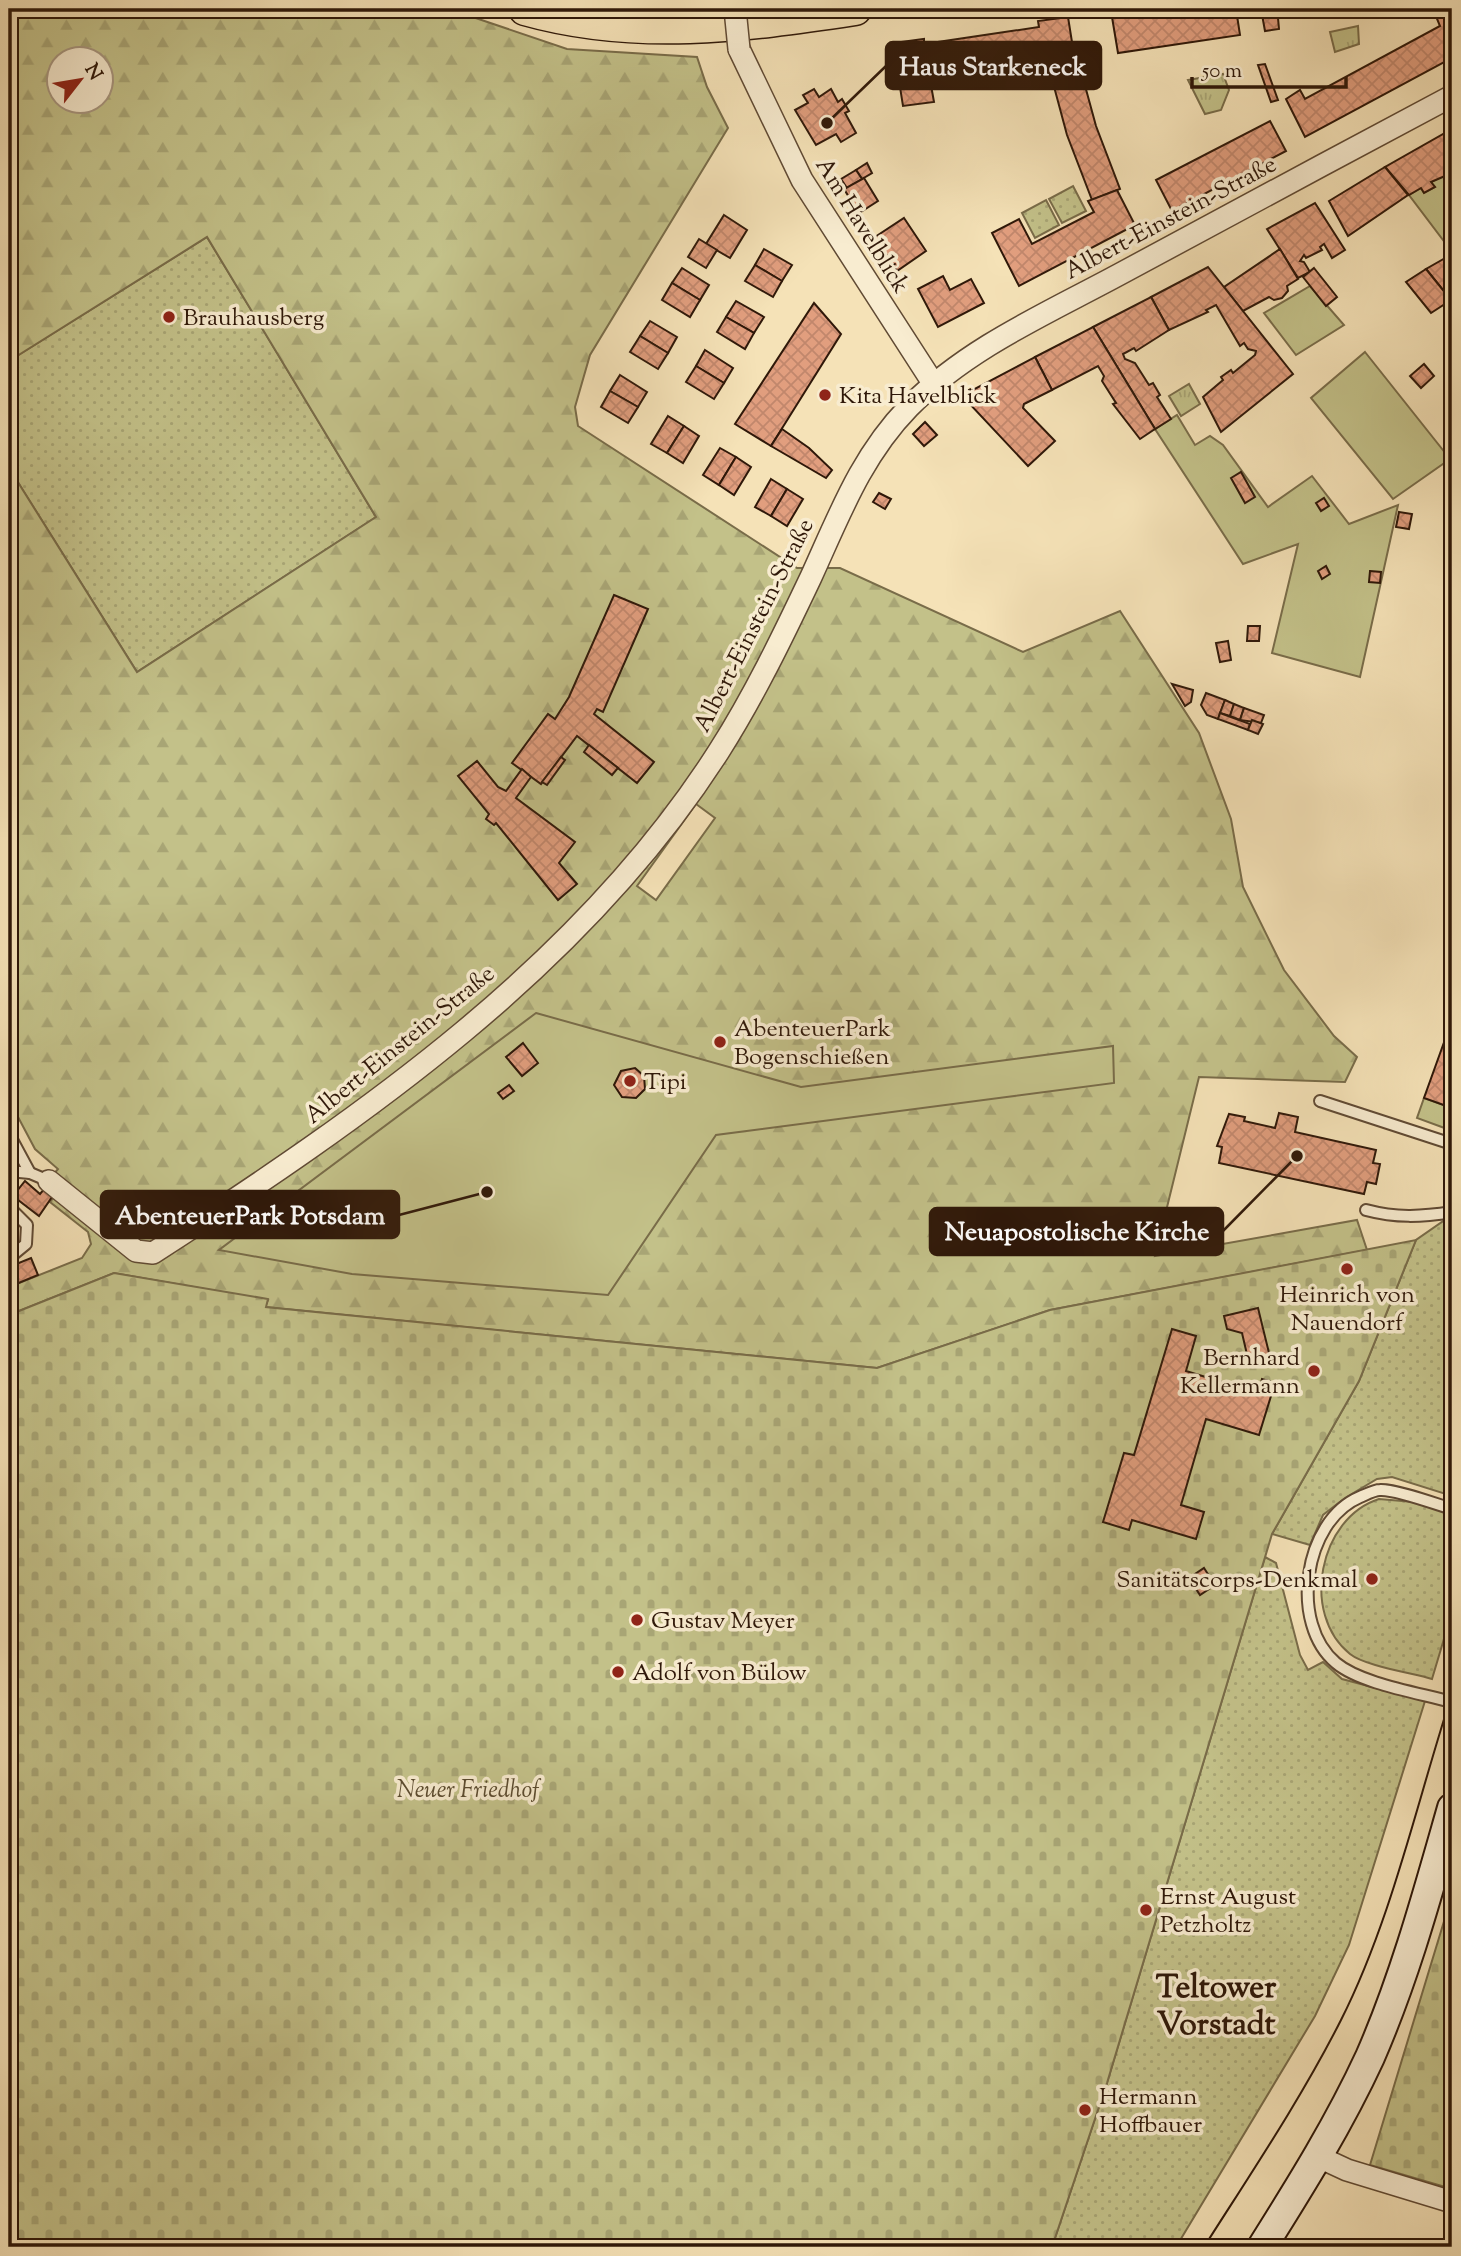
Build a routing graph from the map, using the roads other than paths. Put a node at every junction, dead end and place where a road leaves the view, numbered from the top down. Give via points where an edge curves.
1 (525, 9) edge
2 (735, 9) edge
3 (855, 9) edge
4 (1452, 96) edge
5 (933, 383) junction
6 (1320, 1101) dead end
7 (9, 1134) edge
8 (1452, 1144) edge
9 (9, 1171) edge
10 (39, 1177) junction
11 (9, 1207) edge
12 (1366, 1210) dead end
13 (1452, 1212) edge
14 (9, 1258) edge
15 (1452, 1509) edge
16 (1452, 1702) edge
17 (1452, 1808) edge
18 (1319, 2157) junction
19 (1452, 2202) edge
20 (1262, 2247) edge

1 - 3 main road via 607,26 666,29 764,23
2 - 5 street, Am Havelblick, bridge via 739,49 802,180
4 - 5 street, Albert-Einstein-Straße via 1008,334
5 - 10 street, Albert-Einstein-Straße via 891,426 857,476 752,694 690,794 614,890 507,992 350,1119 153,1254 136,1251
6 - 8 lane
7 - 10 lane
9 - 10 lane
11 - 14 lane via 27,1225 26,1244
12 - 13 lane via 1415,1218
15 - 16 lane via 1379,1489 1352,1501 1331,1518 1322,1533 1309,1585 1315,1631 1336,1663 1351,1673
17 - 18 main road via 1389,2008
18 - 19 street
18 - 20 main road

